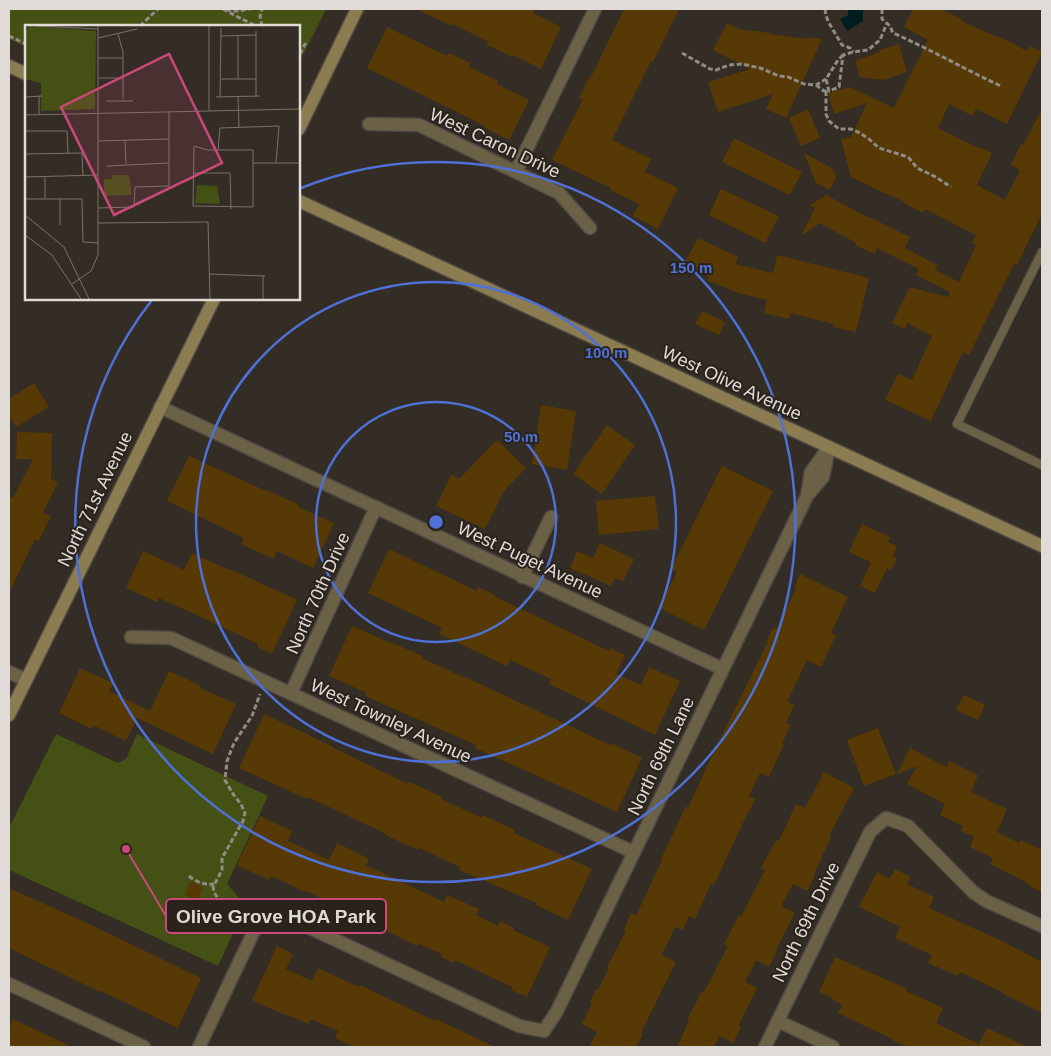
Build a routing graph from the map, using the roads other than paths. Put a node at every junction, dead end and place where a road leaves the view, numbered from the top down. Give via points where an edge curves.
1 (357, 9) edge
2 (593, 10) edge
3 (9, 66) edge
4 (25, 74) edge
5 (369, 124) dead end
6 (300, 127) edge
7 (516, 171) junction
8 (300, 201) edge
9 (590, 228) dead end
10 (1042, 252) edge
11 (213, 300) edge
12 (160, 406) junction
13 (829, 447) junction
14 (1042, 465) edge
15 (376, 507) junction
16 (551, 517) dead end
17 (1042, 546) edge
18 (522, 577) junction
19 (131, 637) dead end
20 (723, 670) junction
21 (9, 672) edge
22 (26, 680) junction
23 (291, 694) junction
24 (9, 715) edge
25 (633, 852) junction
26 (1042, 926) edge
27 (9, 984) edge
28 (778, 1021) junction
29 (144, 1047) edge
30 (199, 1047) edge
31 (765, 1047) edge
32 (833, 1047) edge

1 - 6 main road
2 - 7 street
3 - 4 main road
5 - 7 street, West Caron Drive via 419,125
7 - 9 street, West Caron Drive via 559,193
8 - 13 main road, West Olive Avenue
10 - 14 lane via 957,424
11 - 12 main road, North 71st Avenue
12 - 15 street, West Puget Avenue
12 - 22 main road, North 71st Avenue
13 - 17 main road, West Olive Avenue
13 - 20 street, North 69th Lane via 811,472 807,496
15 - 18 street, West Puget Avenue
15 - 23 street, North 70th Drive
16 - 18 street
18 - 20 street, West Puget Avenue
19 - 23 street, West Townley Avenue via 170,638
20 - 25 street, North 69th Lane
21 - 22 street
22 - 24 main road, North 71st Avenue
23 - 25 street, West Townley Avenue
25 - 30 street, North 69th Lane via 544,1031 519,1026 291,919 269,913 255,929
26 - 28 street, North 69th Drive via 986,901 973,892 908,826 886,818 870,832
27 - 29 street
28 - 31 street, North 69th Drive
28 - 32 street

